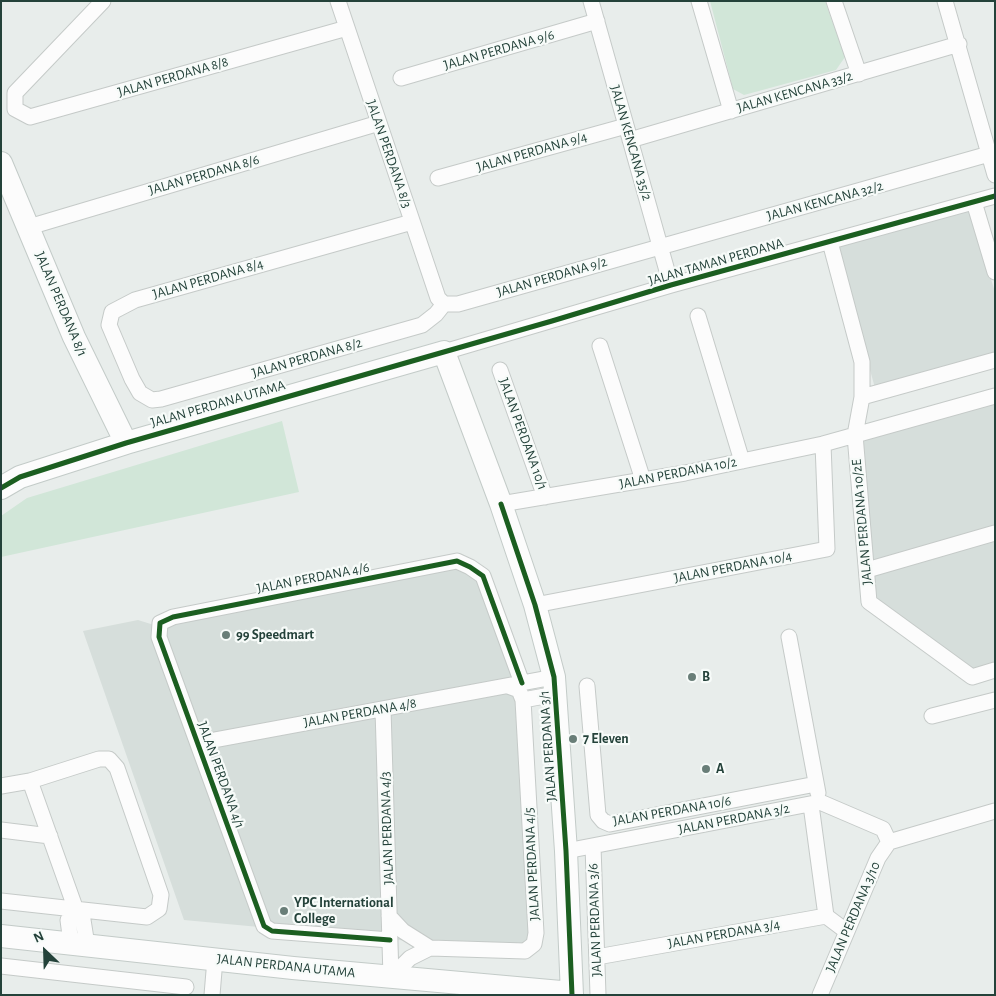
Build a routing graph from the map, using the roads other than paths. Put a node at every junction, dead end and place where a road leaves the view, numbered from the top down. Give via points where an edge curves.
1 (103, 1) edge
2 (338, 1) edge
3 (591, 1) edge
4 (699, 1) edge
5 (834, 1) edge
6 (945, 1) edge
7 (597, 21) junction
8 (347, 28) junction
9 (959, 44) junction
10 (859, 74) junction
11 (402, 78) dead end
12 (730, 111) junction
13 (379, 123) junction
14 (628, 133) junction
15 (989, 154) junction
16 (1, 163) edge
17 (995, 175) edge
18 (438, 178) dead end
19 (995, 196) edge
20 (974, 202) junction
21 (412, 222) junction
22 (29, 227) junction
23 (830, 242) junction
24 (660, 246) junction
25 (995, 272) edge
26 (671, 285) junction
27 (444, 304) junction
28 (698, 316) dead end
29 (600, 346) dead end
30 (444, 352) junction
31 (995, 360) edge
32 (500, 370) dead end
33 (995, 396) edge
34 (862, 397) junction
35 (161, 399) joint
36 (107, 405) junction
37 (163, 432) junction
38 (855, 435) junction
39 (126, 442) junction
40 (823, 444) junction
41 (742, 461) junction
42 (643, 480) junction
43 (1, 488) edge
44 (546, 497) junction
45 (501, 504) junction
46 (995, 533) edge
47 (867, 570) junction
48 (535, 606) junction
49 (160, 622) joint
50 (789, 637) dead end
51 (995, 670) edge
52 (515, 685) junction
53 (555, 686) junction
54 (587, 686) dead end
55 (523, 700) junction
56 (995, 700) edge
57 (383, 709) junction
58 (932, 716) dead end
59 (198, 743) junction
60 (30, 781) junction
61 (816, 784) junction
62 (1, 786) edge
63 (815, 804) junction
64 (995, 811) edge
65 (1, 830) edge
66 (50, 836) junction
67 (889, 842) junction
68 (593, 846) junction
69 (566, 851) junction
70 (1, 901) edge
71 (76, 910) junction
72 (389, 916) junction
73 (826, 916) junction
74 (846, 931) junction
75 (1, 936) edge
76 (390, 940) junction
77 (79, 944) junction
78 (430, 948) junction
79 (597, 957) junction
80 (215, 959) junction
81 (1, 966) edge
82 (391, 977) junction
83 (186, 987) dead end
84 (572, 994) edge
85 (212, 995) edge
86 (598, 995) edge
87 (820, 995) edge

1 - 8 street, JALAN PERDANA 8/8 via 15,93 15,110 30,117
2 - 8 street, JALAN PERDANA 8/3
3 - 7 street, JALAN KENCANA 35/2
4 - 12 street
5 - 10 street
6 - 9 street
7 - 11 street, JALAN PERDANA 9/6
7 - 14 street, JALAN KENCANA 35/2
8 - 13 street, JALAN PERDANA 8/3
9 - 10 street, JALAN KENCANA 33/2
9 - 15 street
10 - 12 street, JALAN KENCANA 33/2
12 - 14 street, JALAN KENCANA 33/2
13 - 21 street, JALAN PERDANA 8/3
13 - 22 street, JALAN PERDANA 8/6
14 - 18 street, JALAN PERDANA 9/4
14 - 24 street, JALAN KENCANA 35/2
15 - 17 street
15 - 24 street, JALAN KENCANA 32/2
16 - 22 street, JALAN PERDANA 8/1
19 - 20 street, JALAN TAMAN PERDANA
20 - 23 street, JALAN TAMAN PERDANA
20 - 25 street
21 - 27 street, JALAN PERDANA 8/3 via 438,298
21 - 35 street, JALAN PERDANA 8/4 via 135,300 112,312 109,325 132,379 140,392 152,400
22 - 36 street, JALAN PERDANA 8/1 via 74,337
23 - 26 street, JALAN TAMAN PERDANA
23 - 34 street via 862,362
24 - 26 street, JALAN KENCANA 35/2
24 - 27 street, JALAN PERDANA 9/2 via 458,304
26 - 30 street, JALAN TAMAN PERDANA
27 - 35 street, JALAN PERDANA 8/2 via 422,325
28 - 41 street
29 - 42 street
30 - 37 street, JALAN PERDANA UTAMA
30 - 45 street, JALAN PERDANA 3/1
31 - 34 street
32 - 44 street, JALAN PERDANA 10/1
33 - 38 street, JALAN PERDANA 10/2
34 - 38 street
36 - 37 street via 142,426
36 - 39 street, JALAN PERDANA 8/1
37 - 39 street, JALAN PERDANA UTAMA
38 - 40 street, JALAN PERDANA 10/2
38 - 47 street, JALAN PERDANA 10/2E
39 - 43 street, JALAN PERDANA UTAMA via 17,478
40 - 41 street, JALAN PERDANA 10/2
40 - 48 street, JALAN PERDANA 10/4 via 827,549
41 - 42 street, JALAN PERDANA 10/2
42 - 44 street, JALAN PERDANA 10/2
44 - 45 street, JALAN PERDANA 10/2
45 - 48 street, JALAN PERDANA 3/1
46 - 47 street
47 - 51 street, JALAN PERDANA 10/2E via 869,602 972,677
48 - 53 street, JALAN PERDANA 3/1
49 - 52 street, JALAN PERDANA 4/6 via 457,561 483,576
49 - 59 street, JALAN PERDANA 4/1 via 159,637
50 - 61 street
52 - 53 street, JALAN PERDANA 4/8
52 - 55 street
52 - 57 street, JALAN PERDANA 4/8
53 - 55 street
53 - 69 street, JALAN PERDANA 3/1
54 - 61 street, JALAN PERDANA 10/6 via 598,815 610,824
55 - 78 street, JALAN PERDANA 4/5 via 534,944 525,951
56 - 58 street
57 - 59 street, JALAN PERDANA 4/8
57 - 72 street, JALAN PERDANA 4/3
59 - 76 street, JALAN PERDANA 4/1 via 264,926 272,931
60 - 62 street
60 - 66 street
60 - 71 street via 99,759 109,760 117,768 161,896 159,909 147,916
61 - 63 street
63 - 67 street via 883,829
63 - 68 street, JALAN PERDANA 3/2
63 - 73 street
64 - 67 street
65 - 66 street
66 - 71 street
67 - 74 street, JALAN PERDANA 3/10 via 878,858
68 - 69 street, JALAN PERDANA 3/2
68 - 79 street, JALAN PERDANA 3/6
69 - 84 street, JALAN PERDANA 3/1
70 - 71 street
71 - 77 street via 83,920
72 - 76 street, JALAN PERDANA 4/3
72 - 78 street via 403,931
73 - 74 street
73 - 79 street, JALAN PERDANA 3/4
74 - 87 street, JALAN PERDANA 3/10
75 - 77 street, JALAN PERDANA UTAMA
76 - 82 street, JALAN PERDANA 4/3
77 - 80 street, JALAN PERDANA UTAMA
78 - 82 street via 410,958
79 - 86 street, JALAN PERDANA 3/6
80 - 82 street, JALAN PERDANA UTAMA
80 - 85 street
81 - 83 street
82 - 84 street, JALAN PERDANA UTAMA

